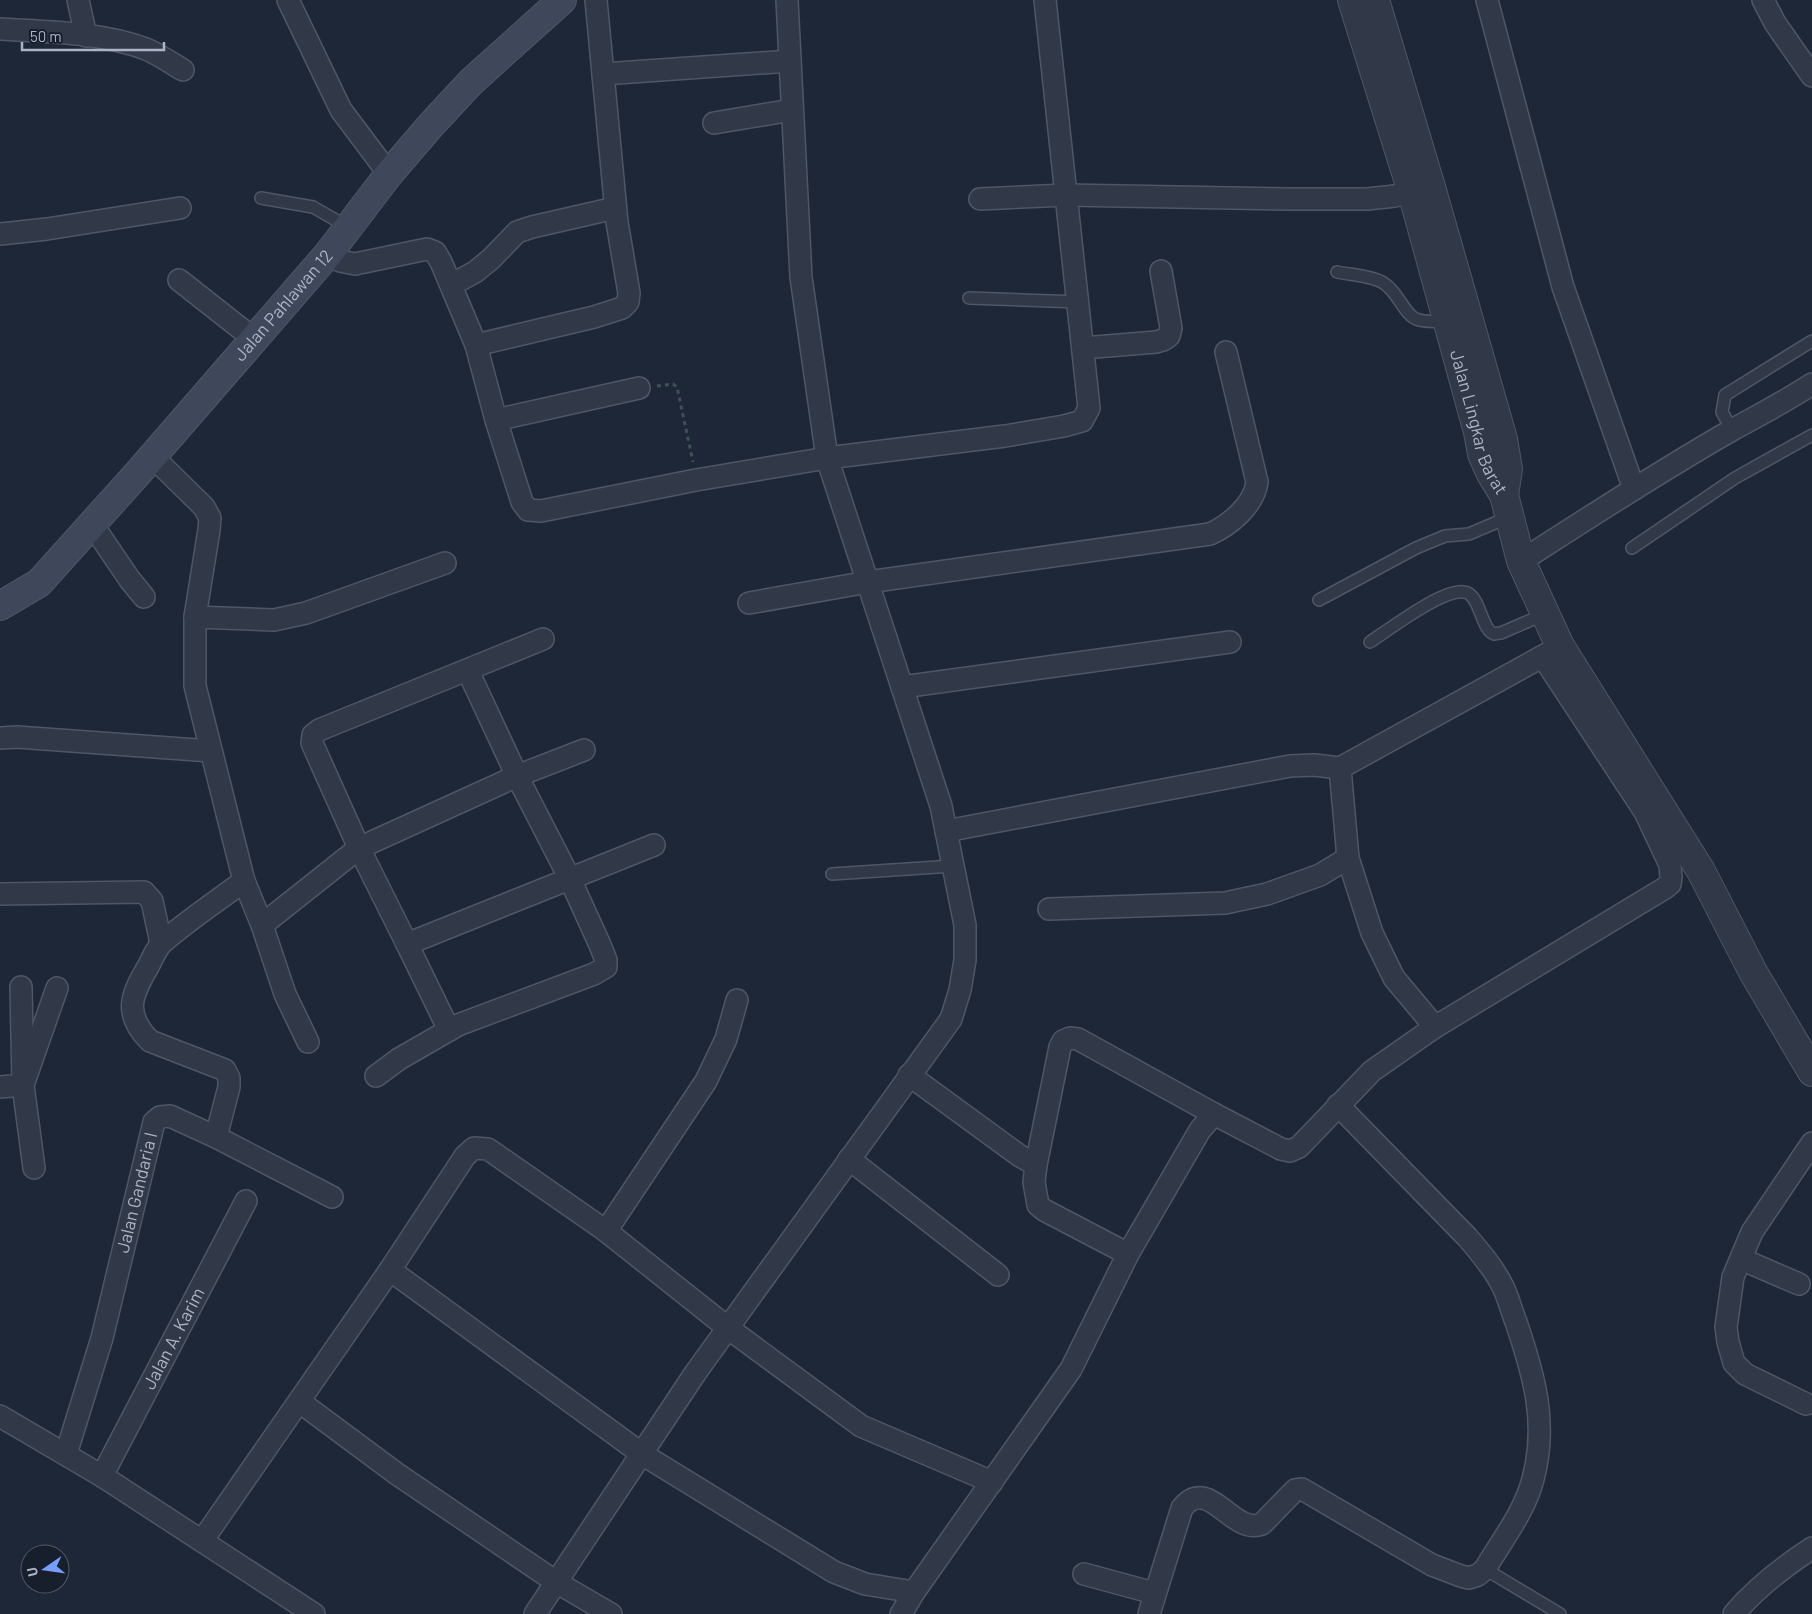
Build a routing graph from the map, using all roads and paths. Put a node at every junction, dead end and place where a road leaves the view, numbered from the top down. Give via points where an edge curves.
1 (78, 0) edge
2 (288, 0) edge
3 (562, 0) edge
4 (596, 0) edge
5 (787, 0) edge
6 (1045, 0) edge
7 (1352, 0) edge
8 (1375, 0) edge
9 (1487, 0) edge
10 (1763, 0) edge
11 (0, 30) edge
12 (86, 36) junction
13 (790, 61) junction
14 (183, 70) dead end
15 (603, 74) junction
16 (1812, 76) edge
17 (792, 110) junction
18 (714, 123) dead end
19 (389, 174) junction
20 (1422, 189) junction
21 (1066, 195) junction
22 (261, 198) dead end
23 (980, 199) dead end
24 (180, 208) dead end
25 (615, 208) junction
26 (348, 227) junction
27 (0, 234) edge
28 (328, 254) junction
29 (1161, 271) dead end
30 (1337, 272) dead end
31 (179, 280) dead end
32 (451, 285) junction
33 (970, 298) dead end
34 (1078, 302) junction
35 (1447, 321) junction
36 (254, 339) junction
37 (1812, 341) edge
38 (476, 345) junction
39 (1083, 348) junction
40 (1226, 352) dead end
41 (1812, 384) edge
42 (639, 388) joint
43 (496, 420) junction
44 (1732, 430) junction
45 (1812, 435) edge
46 (152, 456) junction
47 (827, 458) junction
48 (696, 480) junction
49 (1634, 489) junction
50 (1506, 506) junction
51 (92, 524) junction
52 (1632, 548) dead end
53 (1522, 561) junction
54 (445, 563) dead end
55 (868, 582) junction
56 (144, 597) dead end
57 (1319, 600) dead end
58 (749, 602) dead end
59 (0, 606) edge
60 (1545, 614) junction
61 (195, 617) junction
62 (543, 639) dead end
63 (1230, 642) dead end
64 (1370, 642) dead end
65 (1551, 651) junction
66 (468, 671) junction
67 (902, 687) junction
68 (0, 738) edge
69 (584, 750) dead end
70 (211, 751) junction
71 (1340, 768) junction
72 (517, 776) junction
73 (946, 831) junction
74 (654, 845) dead end
75 (359, 848) junction
76 (1348, 858) junction
77 (953, 866) junction
78 (832, 874) dead end
79 (570, 879) junction
80 (244, 881) junction
81 (0, 894) edge
82 (1049, 909) dead end
83 (262, 925) junction
84 (161, 943) junction
85 (407, 944) junction
86 (22, 987) dead end
87 (57, 988) dead end
88 (737, 1000) dead end
89 (1435, 1026) junction
90 (449, 1030) junction
91 (308, 1042) dead end
92 (1812, 1072) edge
93 (909, 1075) junction
94 (376, 1076) dead end
95 (22, 1085) junction
96 (0, 1087) edge
97 (1338, 1105) junction
98 (1214, 1114) junction
99 (216, 1137) junction
100 (1812, 1143) edge
101 (849, 1159) junction
102 (1036, 1165) junction
103 (34, 1168) dead end
104 (332, 1197) dead end
105 (246, 1201) dead end
106 (606, 1232) junction
107 (1128, 1254) junction
108 (1741, 1258) junction
109 (390, 1270) junction
110 (998, 1275) dead end
111 (1799, 1284) dead end
112 (728, 1328) junction
113 (300, 1402) junction
114 (1806, 1404) dead end
115 (0, 1416) edge
116 (66, 1454) junction
117 (642, 1454) junction
118 (102, 1476) junction
119 (992, 1482) junction
120 (202, 1541) junction
121 (1812, 1548) edge
122 (1485, 1569) junction
123 (1084, 1574) dead end
124 (556, 1582) junction
125 (914, 1592) junction
126 (1154, 1593) junction
127 (314, 1614) edge
128 (535, 1614) edge
129 (611, 1614) edge
130 (902, 1614) edge
131 (1148, 1614) edge
132 (1560, 1614) edge
133 (1734, 1614) edge

1 - 12 street
2 - 19 street via 341,110
3 - 19 main road, Jalan Pahlawan 12 via 471,82
4 - 15 street
5 - 13 street
6 - 21 street
7 - 20 street, Jalan Lingkar Barat
8 - 20 street, Jalan Lingkar Barat
9 - 49 street via 1563,287
10 - 16 street
11 - 12 street
12 - 14 street via 148,50
13 - 15 street
13 - 17 street
15 - 25 street
17 - 18 street
17 - 47 street via 801,278
19 - 26 main road, Jalan Pahlawan 12
20 - 21 street via 1395,196 1338,199
20 - 35 street, Jalan Lingkar Barat
20 - 50 street, Jalan Lingkar Barat via 1503,439 1508,469
21 - 23 street
21 - 34 street
22 - 26 lane via 313,207
24 - 27 street
25 - 32 street via 517,232 475,272
25 - 38 street via 629,294 625,306 594,317
26 - 28 main road, Jalan Pahlawan 12
28 - 32 street via 355,264 427,249 435,252 442,262
28 - 36 main road, Jalan Pahlawan 12
29 - 39 street via 1171,328 1169,336 1156,342
30 - 35 lane via 1383,283 1415,318
31 - 36 street
32 - 38 street
33 - 34 lane
34 - 39 street
35 - 50 street, Jalan Lingkar Barat via 1482,454
36 - 46 main road, Jalan Pahlawan 12
37 - 44 lane via 1725,395 1722,412
38 - 43 street
39 - 47 street via 1089,408 1082,421 1005,436
40 - 55 street via 1257,482 1247,504 1224,528 1210,534
41 - 44 street
42 - 43 street
42 - 48 path via 673,384 677,387
43 - 48 street via 522,502 528,510
44 - 49 street
45 - 52 lane via 1734,478
46 - 51 main road, Jalan Pahlawan 12
46 - 61 street via 204,507 210,518
47 - 48 street
47 - 55 street
49 - 53 street
50 - 53 street
50 - 57 lane via 1469,534 1445,536 1416,548
51 - 56 street
51 - 59 main road, Jalan Pahlawan 12 via 39,583
53 - 60 street
54 - 61 street via 306,613 274,620
55 - 58 street
55 - 67 street
60 - 64 lane via 1494,634 1470,594 1457,592 1439,598
60 - 65 street
61 - 70 street via 195,686
62 - 66 street
63 - 67 street
65 - 71 street
65 - 89 street via 1645,812 1670,865 1670,884
65 - 92 street via 1701,871 1753,972
66 - 72 street
66 - 75 street via 319,730 313,736 312,744
67 - 73 street via 942,806
68 - 70 street
69 - 72 street
70 - 80 street
71 - 73 street via 1314,764 1290,766
71 - 76 street
72 - 75 street
72 - 79 street
73 - 77 street
74 - 79 street
75 - 83 street
75 - 85 street
76 - 82 street via 1320,875 1267,894 1225,904
76 - 89 street via 1372,933 1394,978
77 - 78 lane
77 - 93 street via 964,925 965,960 960,990 950,1018
79 - 85 street
79 - 90 street via 606,966 594,974
80 - 83 street
80 - 84 street
81 - 84 street via 144,892 152,901
83 - 91 street via 285,994
84 - 99 street via 134,993 133,1013 150,1040 225,1070 229,1087
85 - 90 street
86 - 95 street
87 - 95 street
88 - 106 street via 726,1039 706,1081
89 - 97 street via 1372,1071
90 - 94 street
93 - 101 street
93 - 102 street
95 - 96 street
95 - 103 street
97 - 98 street via 1299,1147 1290,1151 1280,1149
97 - 122 street via 1487,1260 1503,1285 1526,1351 1540,1418 1534,1478 1524,1505
98 - 102 street via 1078,1039 1070,1038 1060,1047
98 - 107 street via 1200,1130
99 - 104 street, Jalan Gandaria I
99 - 116 street, Jalan Gandaria I via 170,1116 160,1117 154,1122 102,1338
100 - 108 street via 1752,1232
101 - 110 street
101 - 112 street
102 - 107 street via 1034,1182 1038,1205
105 - 118 street, Jalan A. Karim
106 - 109 street via 488,1149 474,1148 465,1156
106 - 112 street
107 - 119 street via 1070,1369
108 - 111 street
108 - 114 street via 1733,1277 1726,1327 1734,1363 1745,1374
109 - 113 street
109 - 117 street
112 - 117 street
112 - 119 street via 862,1426
113 - 120 street
113 - 124 street via 397,1474
115 - 116 street
116 - 118 street
117 - 124 street
117 - 125 street via 834,1572 864,1584
118 - 120 street
119 - 125 street
120 - 127 street
121 - 133 street via 1778,1571
122 - 126 street via 1469,1578 1432,1565 1300,1489 1256,1526 1240,1522 1211,1501 1200,1498 1186,1502
122 - 132 lane
123 - 126 street
124 - 128 street
124 - 129 street
125 - 130 street
126 - 131 street

